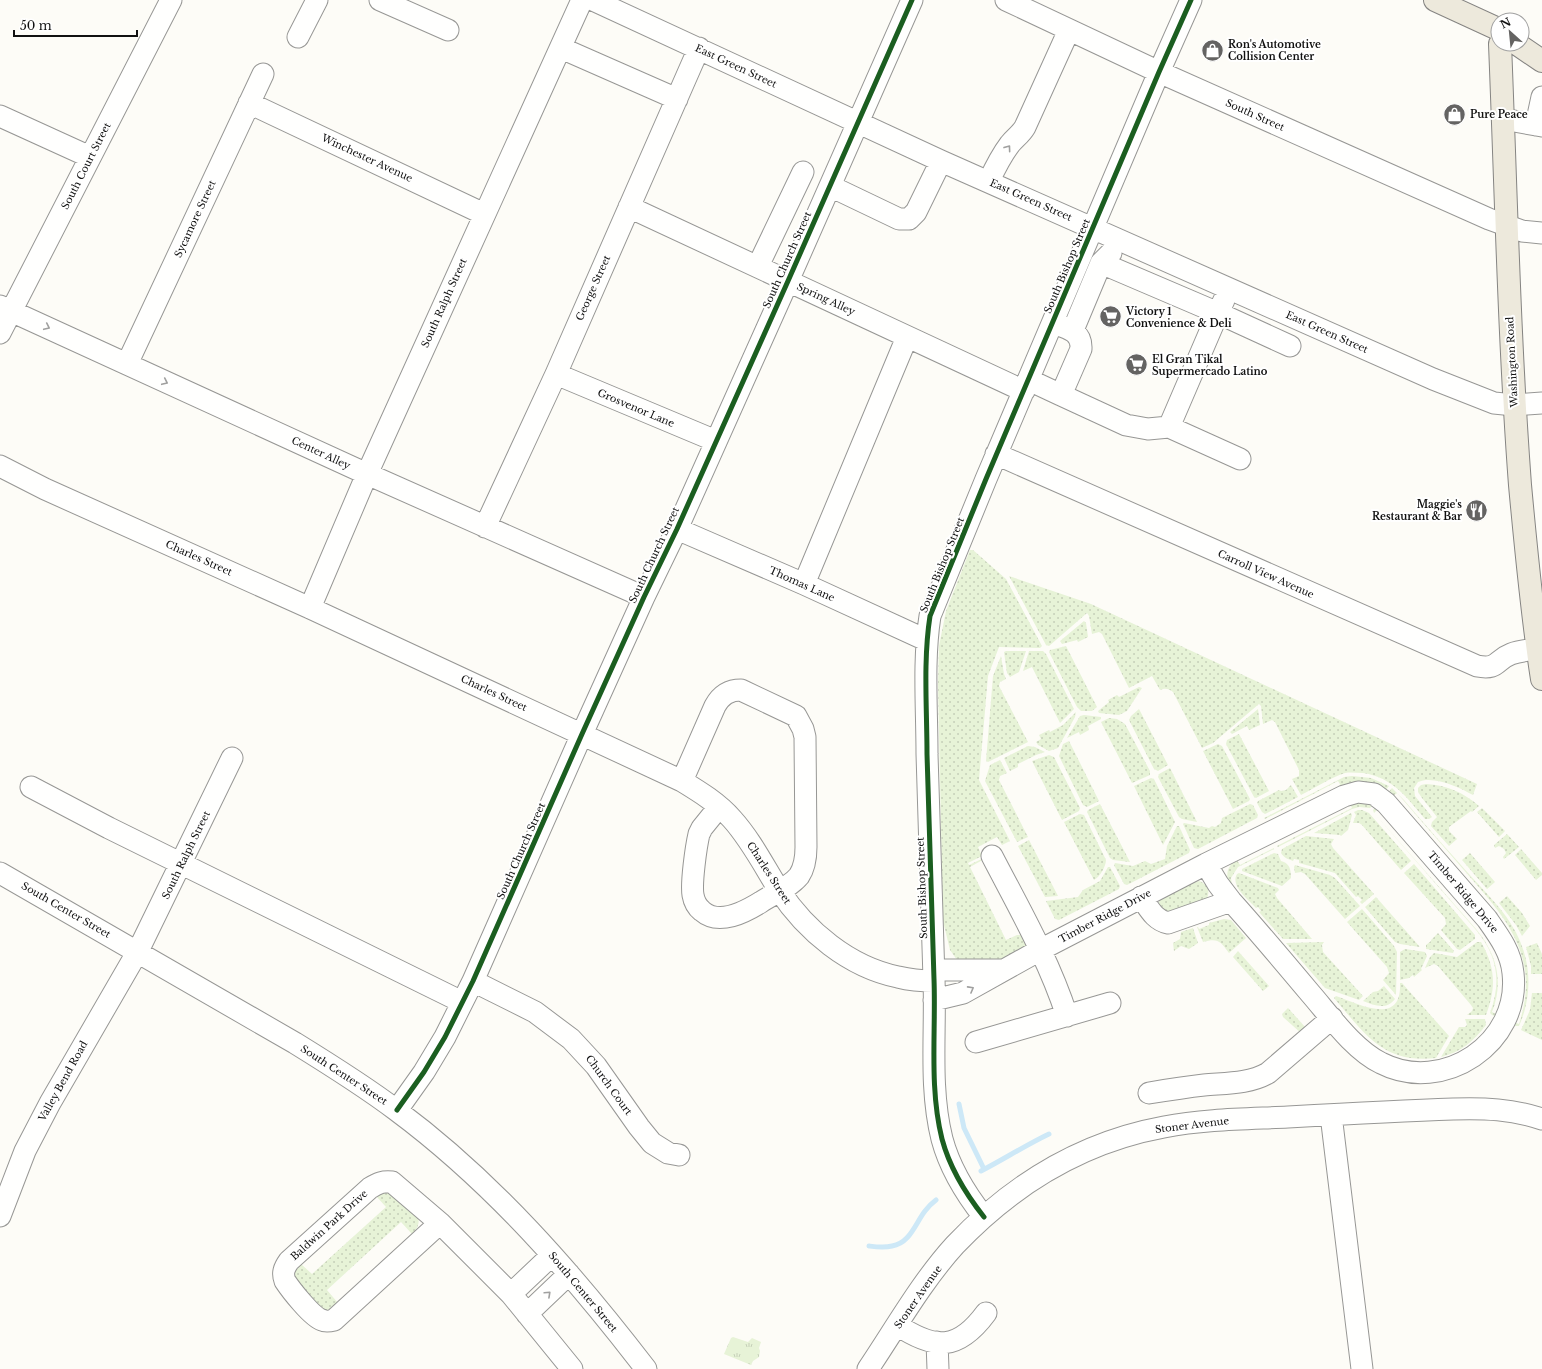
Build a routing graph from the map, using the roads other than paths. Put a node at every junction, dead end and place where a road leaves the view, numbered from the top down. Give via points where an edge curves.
1 (171, 0) edge
2 (317, 0) edge
3 (380, 0) edge
4 (582, 0) edge
5 (593, 0) edge
6 (912, 0) edge
7 (1006, 0) edge
8 (1191, 0) edge
9 (1442, 1) edge
10 (1490, 25) edge
11 (448, 30) dead end
12 (1069, 30) junction
13 (298, 37) dead end
14 (1530, 45) edge
15 (561, 48) junction
16 (699, 48) junction
17 (1500, 52) edge
18 (1530, 52) edge
19 (1542, 59) edge
20 (1159, 72) junction
21 (264, 74) dead end
22 (1542, 97) edge
23 (677, 99) junction
24 (249, 103) junction
25 (0, 116) edge
26 (1503, 119) junction
27 (858, 122) junction
28 (1539, 125) edge
29 (90, 157) junction
30 (941, 161) junction
31 (803, 172) dead end
32 (989, 181) junction
33 (830, 186) junction
34 (629, 207) junction
35 (484, 214) junction
36 (783, 214) junction
37 (1507, 225) junction
38 (812, 228) junction
39 (1093, 228) junction
40 (1542, 233) edge
41 (1117, 239) junction
42 (1102, 263) junction
43 (758, 266) junction
44 (788, 281) junction
45 (1229, 288) junction
46 (6, 309) edge
47 (1218, 313) junction
48 (1053, 323) junction
49 (1073, 330) junction
50 (0, 333) edge
51 (907, 337) junction
52 (1290, 346) dead end
53 (127, 364) junction
54 (556, 374) junction
55 (1026, 386) junction
56 (1061, 395) junction
57 (1542, 404) edge
58 (1514, 405) junction
59 (1169, 427) junction
60 (716, 441) junction
61 (996, 454) junction
62 (1240, 459) dead end
63 (0, 466) edge
64 (367, 474) junction
65 (485, 527) junction
66 (677, 529) junction
67 (804, 584) junction
68 (644, 597) junction
69 (310, 608) junction
70 (926, 640) junction
71 (1537, 649) junction
72 (1542, 679) edge
73 (582, 734) junction
74 (232, 758) dead end
75 (682, 781) junction
76 (30, 787) dead end
77 (719, 807) junction
78 (992, 856) dead end
79 (182, 864) junction
80 (1206, 864) junction
81 (0, 872) edge
82 (780, 890) junction
83 (1141, 897) junction
84 (1232, 901) junction
85 (1040, 950) junction
86 (138, 951) junction
87 (1005, 970) junction
88 (473, 981) junction
89 (934, 984) junction
90 (462, 1002) junction
91 (1110, 1003) dead end
92 (1067, 1016) junction
93 (1332, 1018) junction
94 (976, 1042) dead end
95 (1149, 1093) dead end
96 (397, 1110) junction
97 (1331, 1115) junction
98 (1542, 1119) edge
99 (679, 1155) dead end
100 (0, 1212) edge
101 (984, 1217) junction
102 (440, 1223) junction
103 (552, 1255) junction
104 (569, 1274) junction
105 (511, 1294) junction
106 (986, 1313) dead end
107 (528, 1314) junction
108 (897, 1325) junction
109 (937, 1342) junction
110 (572, 1369) edge
111 (646, 1369) edge
112 (868, 1369) edge
113 (938, 1369) edge
114 (1362, 1369) edge

1 - 29 street, South Court Street
2 - 13 street
3 - 11 street
4 - 15 street, South Ralph Street
5 - 16 street, East Green Street
6 - 27 street, South Church Street
7 - 12 street, South Street
8 - 20 street, South Bishop Street
9 - 10 main road
12 - 20 street, South Street
32 -> 12 street via 996,164 1025,127
14 - 19 main road
15 - 23 street
15 - 35 street, South Ralph Street
16 - 23 street, George Street
16 - 27 street, East Green Street
17 - 26 main road, Washington Road
18 - 19 main road
20 - 37 street, South Street
20 - 39 street, South Bishop Street
21 - 24 street, Sycamore Street
22 - 28 street
23 - 34 street, George Street
24 - 35 street, Winchester Avenue
24 - 53 street, Sycamore Street
25 - 29 street
26 - 28 street
26 - 37 main road, Washington Road
27 - 30 street, East Green Street
27 - 33 street, South Church Street
29 - 46 street, South Court Street
30 - 32 street, East Green Street
30 - 33 street via 916,212 909,219 899,219
31 - 36 street
32 - 39 street, East Green Street
33 - 38 street, South Church Street
34 - 43 street, Spring Alley
34 - 54 street, George Street
35 - 64 street, South Ralph Street
36 - 38 street
36 - 43 street
37 - 40 street, South Street via 1522,231
37 - 58 main road, Washington Road
38 - 44 street, South Church Street
39 - 41 street, East Green Street
39 - 48 street, South Bishop Street
41 - 42 street via 1112,252
41 - 45 street, East Green Street
42 - 47 street
42 - 49 street
43 - 44 street, Spring Alley
44 - 51 street, Spring Alley
44 - 60 street, South Church Street
45 - 47 street
45 - 58 street, East Green Street via 1433,379 1494,403
46 - 50 street, South Court Street
46 -> 53 street, Center Alley
47 - 52 street
47 - 59 street
48 - 49 street
48 - 55 street, South Bishop Street
49 - 56 street via 1080,339 1081,349
51 - 55 street, Spring Alley
51 - 67 street
53 -> 64 street, Center Alley
54 - 60 street, Grosvenor Lane
54 - 65 street, George Street
55 - 56 street, Spring Alley
55 - 61 street, South Bishop Street
56 - 59 street, Spring Alley via 1126,425 1148,429
57 - 58 street, East Green Street
58 - 71 main road, Washington Road
59 - 62 street
60 - 66 street, South Church Street
61 - 70 street, South Bishop Street via 930,616
61 - 71 street, Carroll View Avenue via 1477,666 1494,666 1506,656
63 - 69 street, Charles Street via 45,489
64 - 65 street, Center Alley
64 - 69 street, South Ralph Street
65 - 68 street, Center Alley
66 - 67 street, Thomas Lane
66 - 68 street, South Church Street
67 - 70 street, Thomas Lane
68 - 73 street, South Church Street
69 - 73 street, Charles Street
70 - 89 street, South Bishop Street
71 - 72 main road, Washington Road
73 - 75 street, Charles Street
73 - 88 street, South Church Street
74 - 79 street, South Ralph Street
75 - 77 street, Charles Street
75 - 82 street via 715,706 726,693 741,690 796,716 804,729 805,737 806,857 799,875
76 - 79 street
77 - 82 street, Charles Street via 732,818 748,839
77 - 82 street via 702,828 698,842 692,891 697,906 711,916 725,917 751,907
78 - 85 street
79 - 86 street, South Ralph Street
79 - 90 street
80 - 83 street, Timber Ridge Drive
80 - 84 street, Timber Ridge Drive
80 - 93 street, Timber Ridge Drive via 1344,796 1358,792 1374,794 1386,803 1487,919 1508,951 1514,984 1512,999 1503,1023 1494,1038 1482,1050 1454,1067 1420,1073 1393,1068 1371,1058
81 - 86 street, South Center Street
82 - 89 street, Charles Street via 796,914 834,948 876,971
83 - 84 street via 1154,916 1168,923
83 - 85 street, Timber Ridge Drive
84 - 93 street, Timber Ridge Drive
85 - 87 street, Timber Ridge Drive
85 - 92 street via 1060,993
86 - 96 street, South Center Street via 295,1043
86 - 100 street, Valley Bend Road via 50,1102 25,1151
87 - 89 street, Timber Ridge Drive
89 -> 87 street, Timber Ridge Drive via 963,994
88 - 90 street, South Church Street
88 - 99 street, Church Court via 535,1012 571,1039 596,1066 652,1143 668,1153
89 - 101 street, South Bishop Street via 935,1082 942,1139 955,1174
90 - 96 street, South Church Street via 424,1072
91 - 92 street
92 - 94 street
93 - 95 street via 1262,1076 1237,1082
96 - 103 street, South Center Street via 479,1180
97 - 98 street, Stoner Avenue via 1487,1108
97 - 101 street, Stoner Avenue via 1207,1121 1164,1127 1110,1141 1041,1174
97 - 114 street
101 - 108 street, Stoner Avenue via 954,1246
102 - 102 street, Baldwin Park Drive via 334,1320 328,1322 315,1316 284,1281 283,1274 289,1261 376,1184 392,1182
102 - 105 street, Baldwin Park Drive
103 - 104 street, South Center Street
103 - 105 street
107 -> 104 street
104 - 111 street, South Center Street
105 - 107 street, Baldwin Park Drive
106 - 109 street via 978,1324 960,1339
107 - 110 street, Baldwin Park Drive
108 - 109 street via 908,1333
108 - 112 street, Stoner Avenue
109 - 113 street

